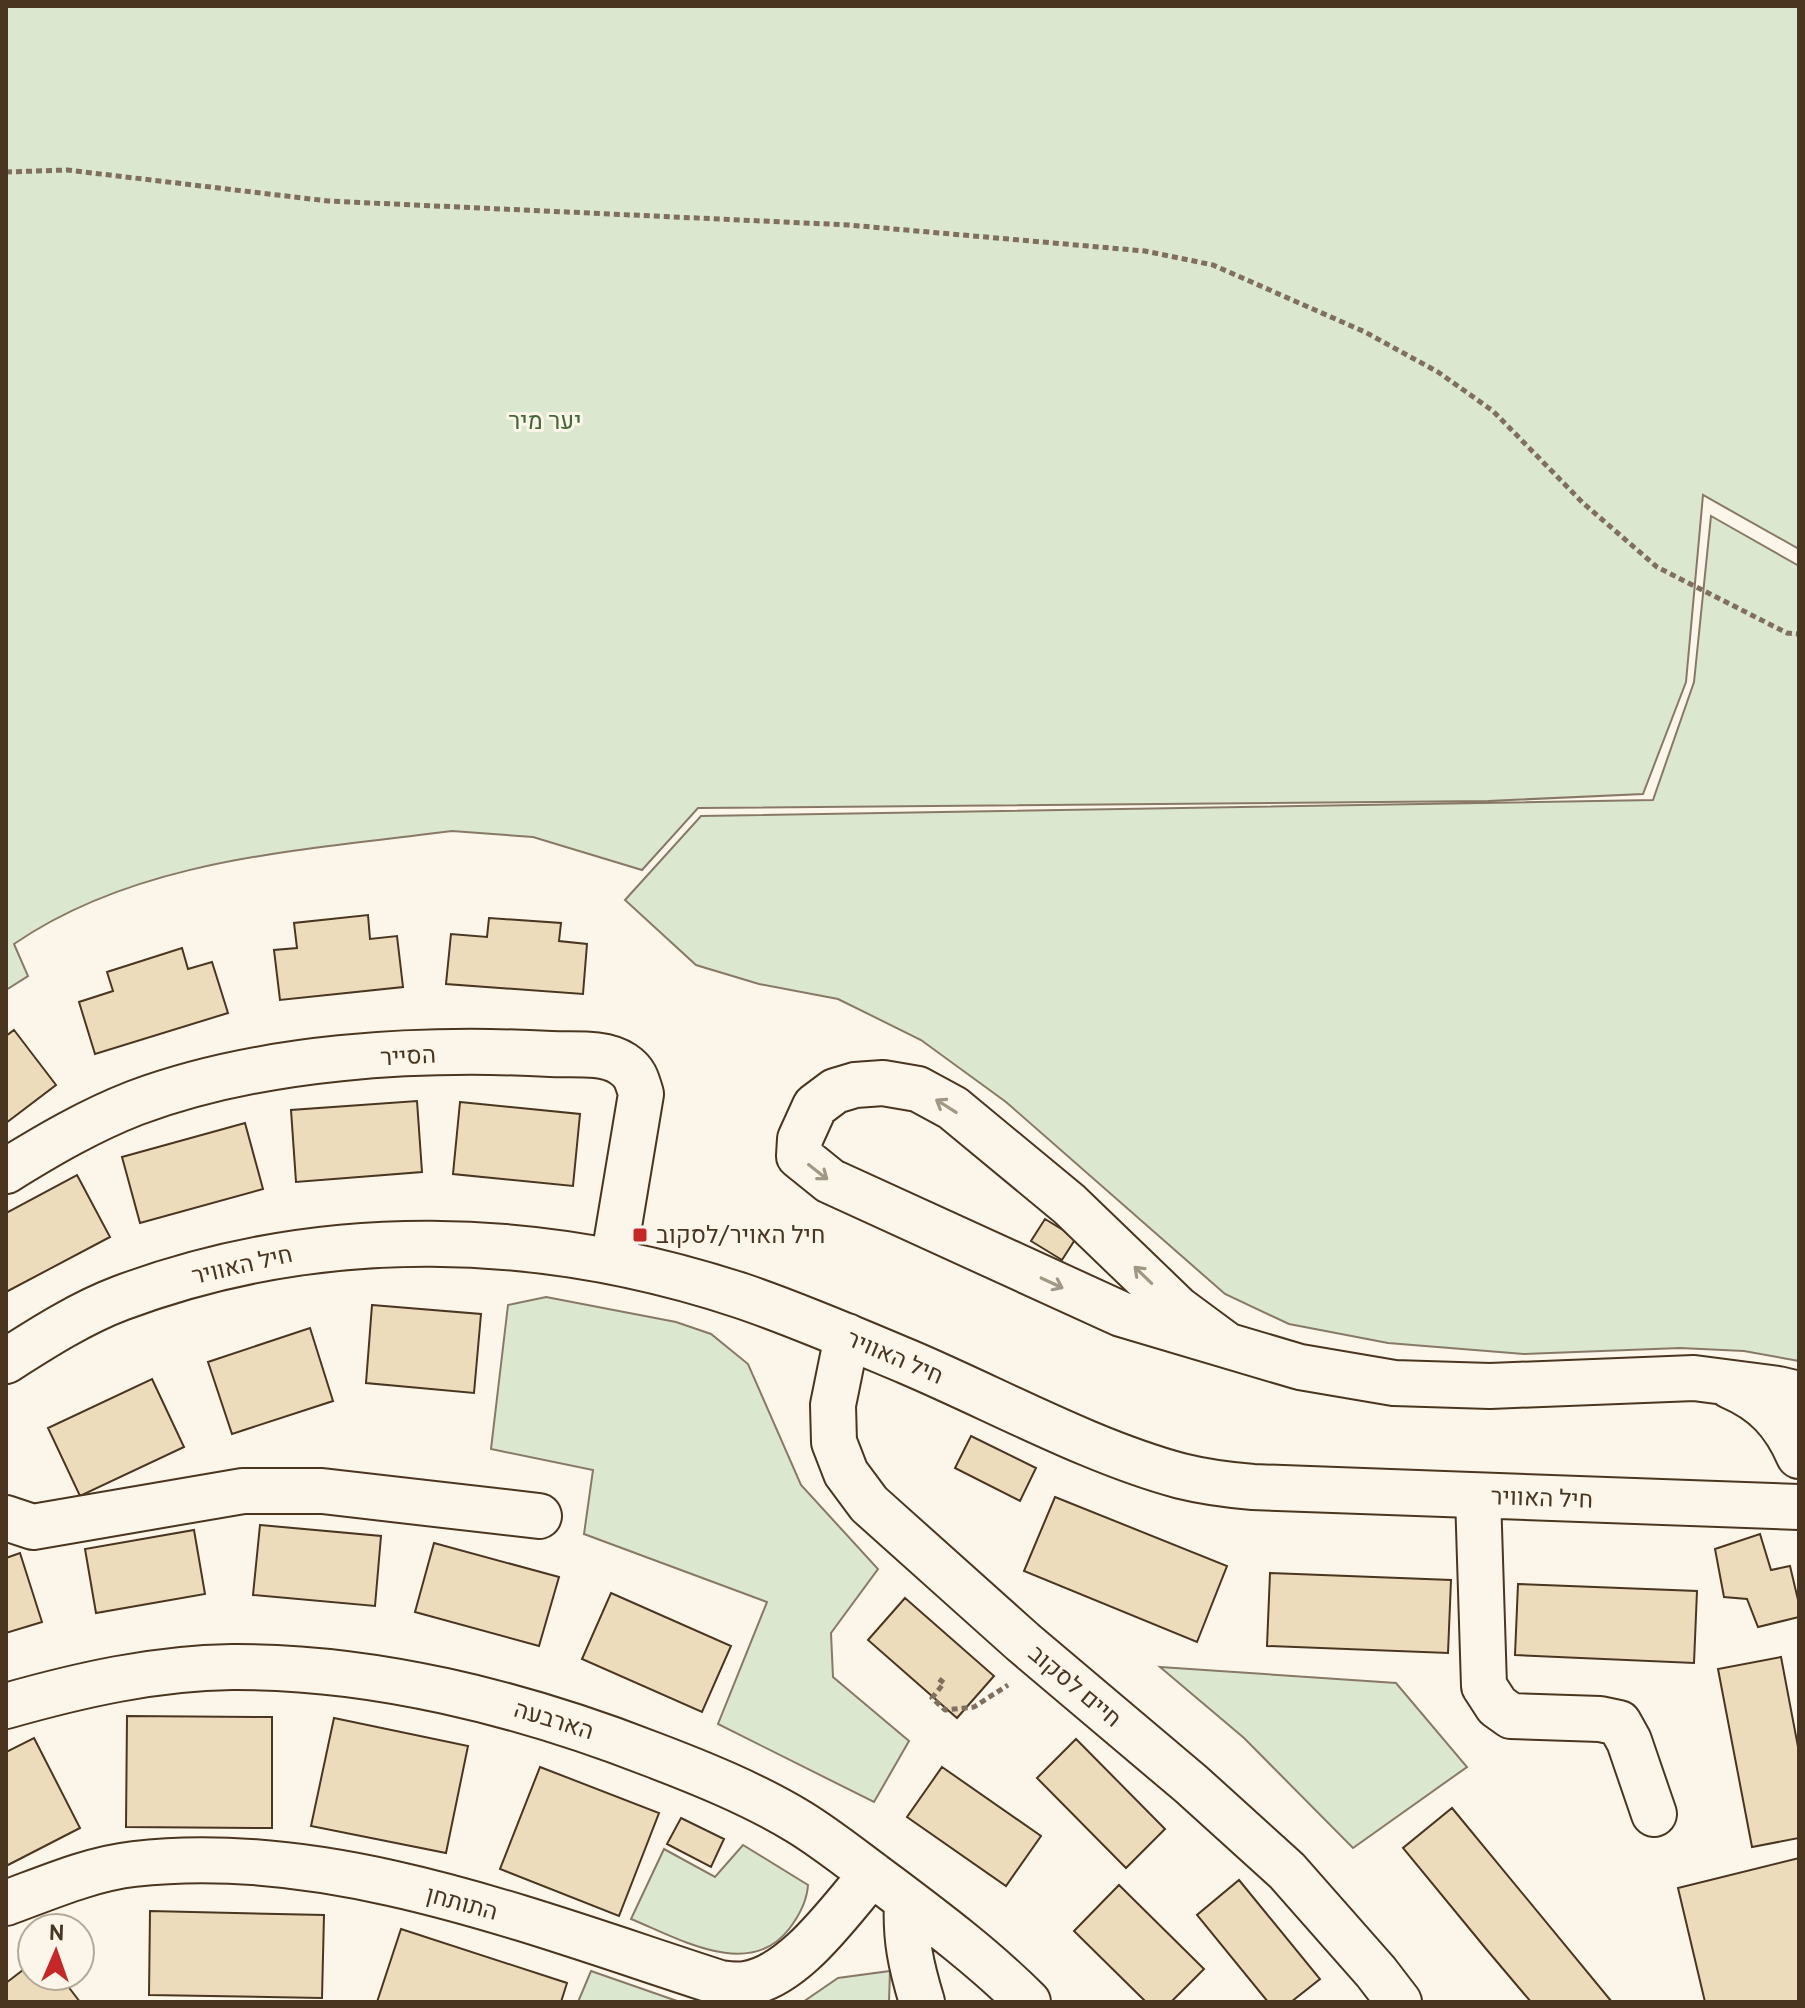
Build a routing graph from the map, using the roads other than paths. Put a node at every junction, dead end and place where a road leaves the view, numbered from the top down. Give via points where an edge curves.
1 (6, 1171) edge
2 (613, 1262) junction
3 (847, 1336) junction
4 (1224, 1343) junction
5 (6, 1361) edge
6 (1721, 1382) junction
7 (1799, 1394) edge
8 (1799, 1456) edge
9 (1478, 1496) junction
10 (1799, 1507) edge
11 (539, 1516) dead end
12 (6, 1518) edge
13 (6, 1706) edge
14 (1654, 1814) dead end
15 (872, 1874) junction
16 (907, 1901) junction
17 (6, 1903) edge
18 (922, 2002) edge
19 (1028, 2002) edge
20 (1399, 2002) edge

1 - 2 street, הסייר via 70,1132 136,1103 266,1070 415,1055 597,1056 620,1062 637,1076 641,1094
2 - 3 street, חיל האוויר via 741,1296
2 - 5 street, חיל האוויר via 485,1244 367,1245 275,1255 119,1298
3 - 9 street, חיל האוויר via 1095,1445 1180,1475 1253,1487
3 - 20 street, חיים לסקוב via 833,1405 834,1442 846,1473 869,1504 1287,1871
4 -> 4 street via 1178,1309 1069,1204 953,1108 918,1089 883,1083 835,1091 815,1106 800,1139 799,1156 830,1181 1121,1314
4 - 6 street via 1300,1367 1394,1383 1490,1386 1694,1378
6 - 7 street
6 - 8 street via 1751,1395 1775,1414
9 - 10 street, חיל האוויר
9 - 14 street via 1484,1686 1511,1716 1619,1723
11 - 12 street via 322,1491 243,1491 33,1527
13 - 15 street, הארבעה via 86,1684 229,1667 308,1669 393,1682 504,1705 595,1732 702,1773 800,1822
15 - 16 street, הארבעה
15 - 17 street, התותחן via 779,1972 746,1984 720,1983 562,1930 387,1882 256,1864 131,1864 78,1876
16 - 18 street via 909,1961
16 - 19 street, הארבעה

